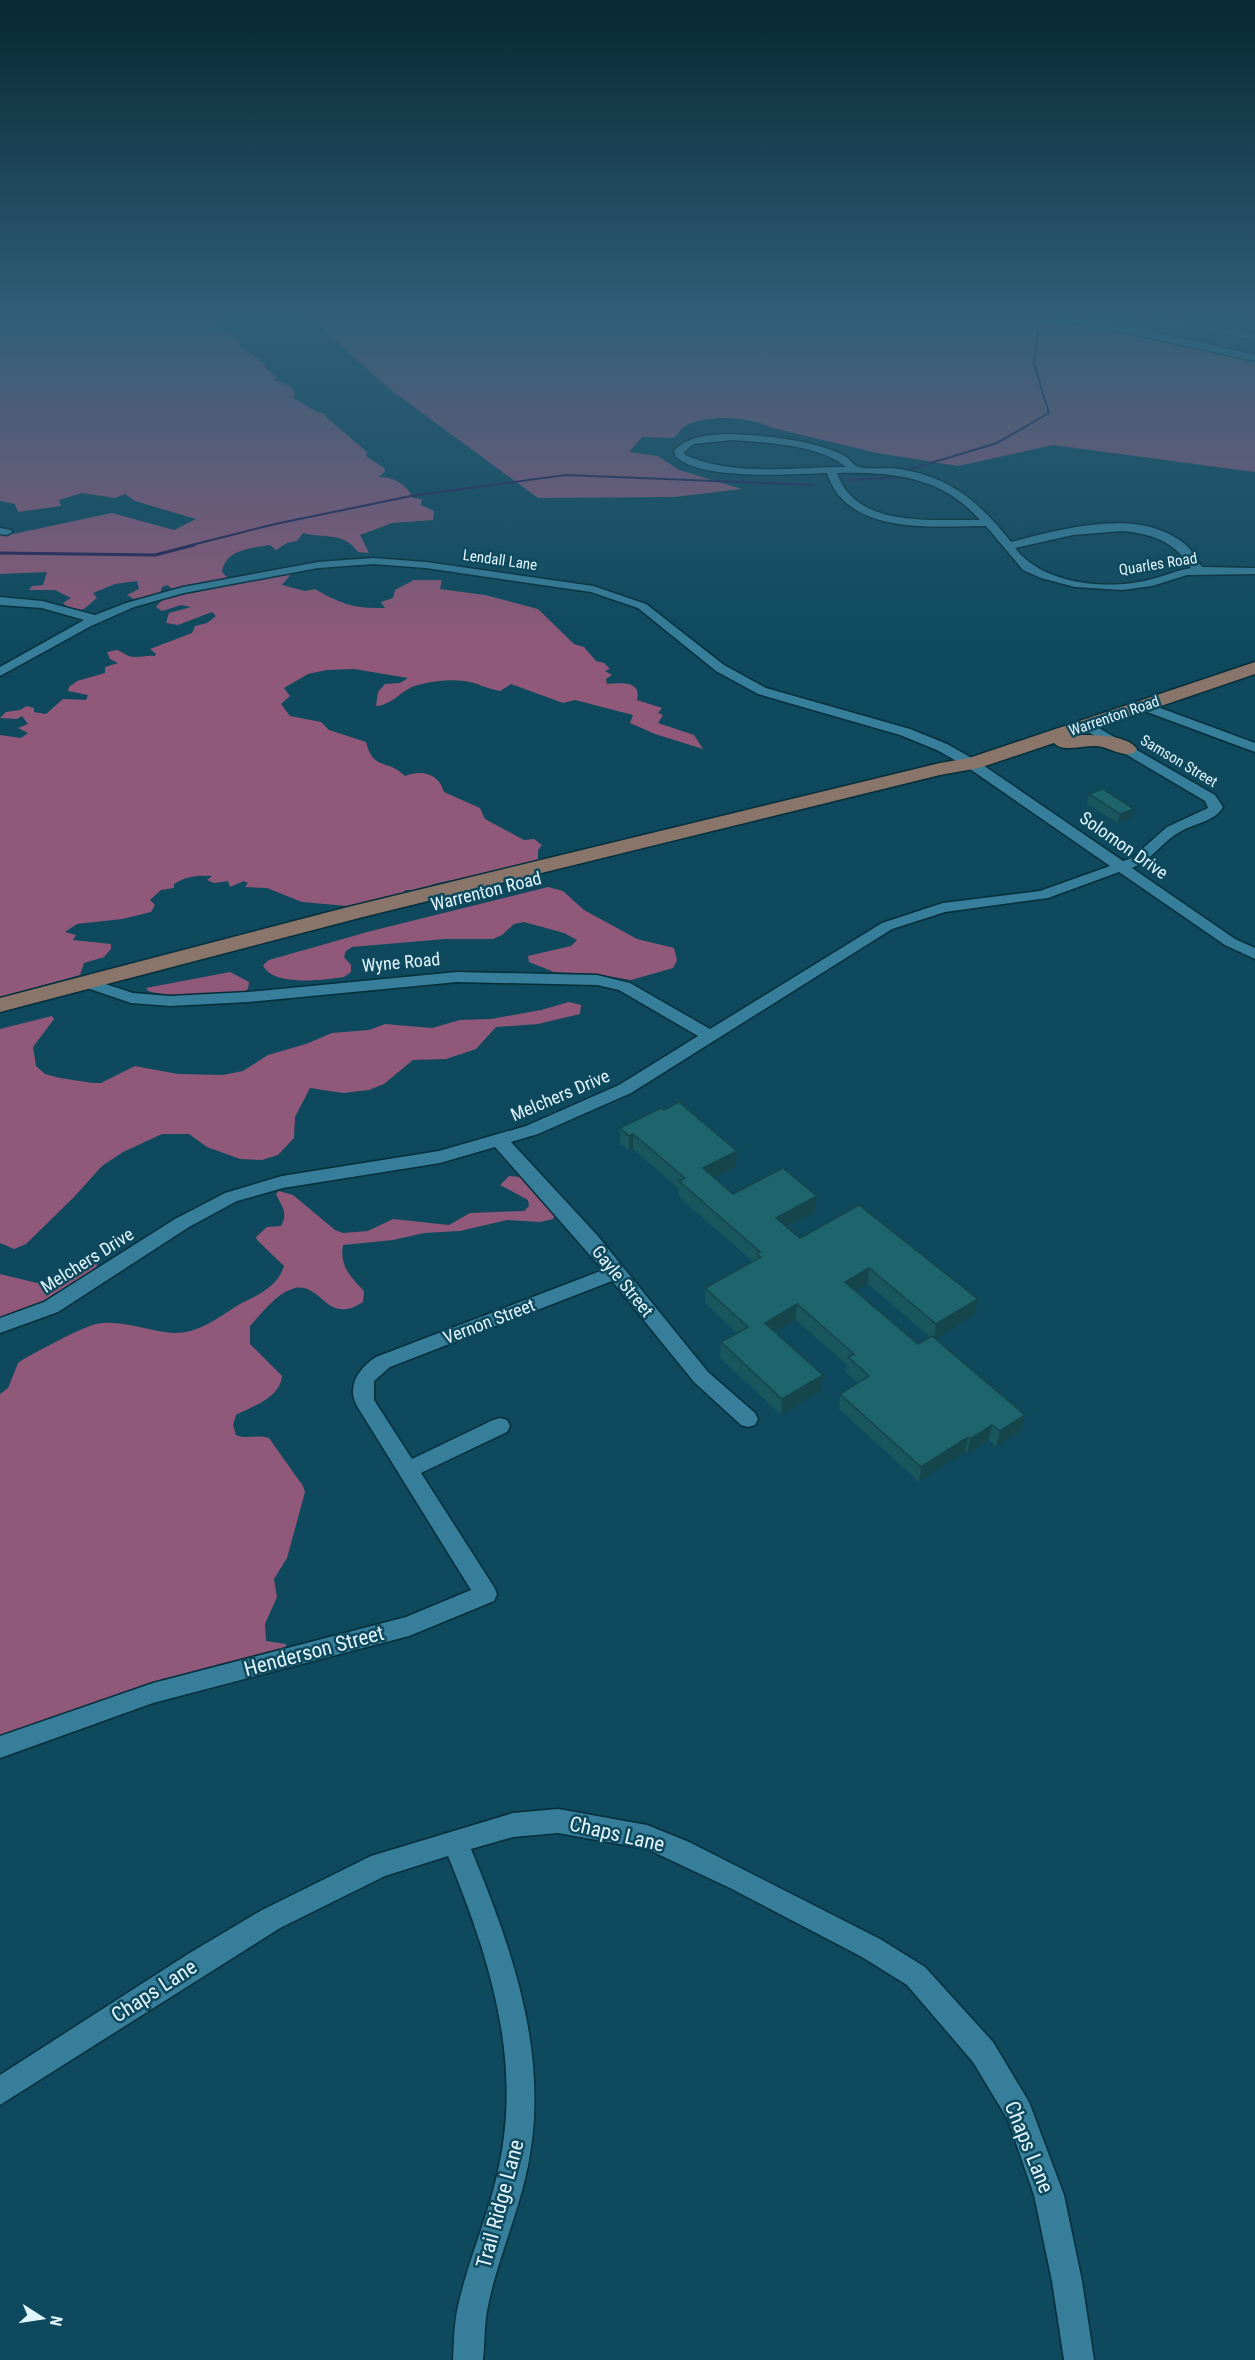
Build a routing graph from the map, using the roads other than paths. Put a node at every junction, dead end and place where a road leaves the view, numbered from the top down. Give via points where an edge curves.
1 (831, 468) junction
2 (854, 468) junction
3 (988, 523) junction
4 (1008, 546) junction
5 (1198, 571) junction
6 (1255, 571) edge
7 (0, 600) edge
8 (95, 619) junction
9 (1255, 668) edge
10 (0, 672) edge
11 (1143, 706) junction
12 (1085, 726) junction
13 (1032, 744) junction
14 (1255, 748) edge
15 (1127, 749) junction
16 (972, 764) junction
17 (1121, 867) junction
18 (1255, 954) edge
19 (94, 986) junction
20 (0, 1005) edge
21 (0, 1016) edge
22 (710, 1036) junction
23 (500, 1141) junction
24 (616, 1272) junction
25 (0, 1326) edge
26 (365, 1377) joint
27 (748, 1419) dead end
28 (500, 1426) dead end
29 (408, 1470) junction
30 (0, 1747) edge
31 (455, 1842) junction
32 (0, 2091) edge
33 (468, 2360) edge
34 (1079, 2360) edge

1 - 2 street, Quarles Road
1 - 2 street, Quarles Road via 719,470 693,464 680,454 685,445 714,437 744,435 840,458
1 - 3 street via 846,499 869,512 907,520
2 - 3 street, Quarles Road via 905,473 935,481 970,501
3 - 4 street, Quarles Road
4 - 5 street, Quarles Road via 1016,559 1031,570 1081,584 1140,585
4 - 5 street via 1079,529 1123,528 1176,543
5 - 6 street, Quarles Road
7 - 8 street via 42,605
8 - 10 street, Lendall Lane
8 - 16 street, Lendall Lane via 183,590 356,561 426,565 593,589 642,606 720,668 762,691 905,732
9 - 11 main road, Warrenton Road
11 - 12 main road, Warrenton Road
11 - 14 street
11 - 15 main road via 1116,732
12 - 13 main road, Warrenton Road
12 - 15 street, Samson Street
13 - 15 main road via 1096,740
13 - 16 main road, Warrenton Road
15 - 17 street, Samson Street via 1210,798 1216,807 1172,830 1148,854
16 - 17 street, Solomon Drive
16 - 19 main road, Warrenton Road via 948,776 876,796
17 - 18 street, Solomon Drive via 1230,942
17 - 22 street, Melchers Drive via 1043,895 943,908 887,926
19 - 20 main road, Warrenton Road
19 - 21 main road, Warrenton Road
19 - 22 street, Wyne Road via 131,998 170,1001 447,977 597,980 624,986
22 - 23 street, Melchers Drive via 624,1089
23 - 24 street, Gayle Street
23 - 25 street, Melchers Drive via 420,1161 282,1182 231,1197 182,1223 51,1307
24 - 26 street, Vernon Street via 382,1362
24 - 27 street, Gayle Street via 701,1377
26 - 29 street, Henderson Street via 364,1401
28 - 29 street
29 - 30 street, Henderson Street via 486,1594 409,1626 153,1693
31 - 32 street, Chaps Lane via 380,1866 270,1919
31 - 33 street, Trail Ridge Lane via 509,1985 521,2056 522,2116 512,2172 473,2307
31 - 34 street, Chaps Lane via 513,1825 558,1821 647,1837 741,1880 916,1976 983,2052 1019,2112 1049,2195

